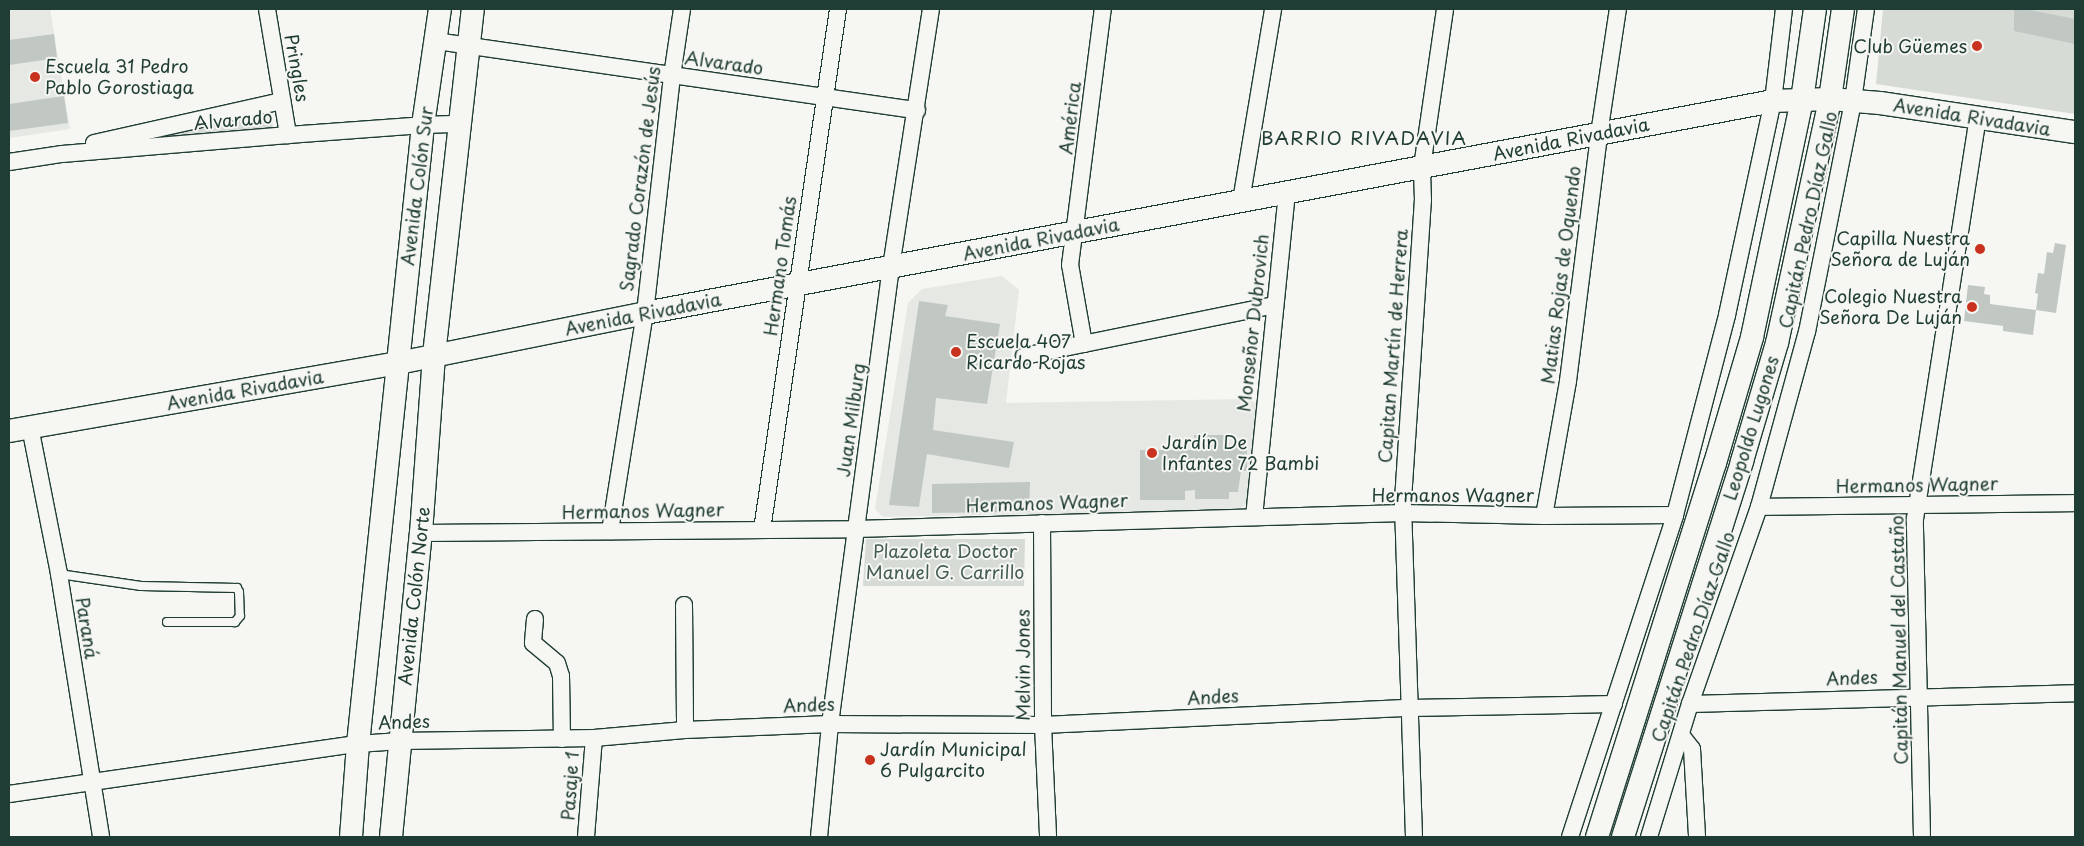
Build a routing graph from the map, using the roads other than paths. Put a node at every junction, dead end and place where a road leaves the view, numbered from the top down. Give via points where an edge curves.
1 (267, 9) edge
2 (440, 9) edge
3 (473, 9) edge
4 (682, 9) edge
5 (838, 9) edge
6 (931, 9) edge
7 (1103, 9) edge
8 (1273, 9) edge
9 (1446, 9) edge
10 (1618, 9) edge
11 (1784, 9) edge
12 (1815, 9) edge
13 (1843, 9) edge
14 (1866, 9) edge
15 (436, 41) junction
16 (469, 46) junction
17 (672, 76) junction
18 (825, 97) junction
19 (1830, 99) junction
20 (1802, 100) junction
21 (282, 101) junction
22 (1773, 101) junction
23 (1853, 102) junction
24 (917, 110) junction
25 (1978, 118) junction
26 (460, 124) junction
27 (423, 125) junction
28 (2075, 132) edge
29 (1599, 134) junction
30 (288, 135) junction
31 (62, 154) junction
32 (9, 162) edge
33 (1422, 167) junction
34 (1286, 192) junction
35 (1242, 201) junction
36 (1076, 232) junction
37 (891, 267) junction
38 (797, 285) junction
39 (1275, 305) junction
40 (645, 313) junction
41 (1084, 344) junction
42 (434, 355) junction
43 (1024, 356) dead end
44 (398, 363) junction
45 (19, 429) edge
46 (2075, 503) edge
47 (1917, 505) junction
48 (1758, 507) junction
49 (1404, 513) junction
50 (1674, 515) junction
51 (1544, 516) junction
52 (1254, 517) junction
53 (1042, 523) junction
54 (856, 529) junction
55 (762, 530) junction
56 (610, 531) junction
57 (421, 533) junction
58 (59, 574) junction
59 (684, 606) dead end
60 (535, 619) dead end
61 (167, 622) dead end
62 (2075, 693) edge
63 (1921, 696) junction
64 (1614, 704) junction
65 (1690, 704) junction
66 (1410, 708) junction
67 (830, 724) junction
68 (1043, 726) junction
69 (685, 730) junction
70 (1681, 735) junction
71 (562, 738) junction
72 (594, 738) junction
73 (400, 741) junction
74 (358, 744) junction
75 (91, 782) junction
76 (9, 794) edge
77 (101, 837) edge
78 (351, 837) edge
79 (391, 837) edge
80 (586, 837) edge
81 (819, 837) edge
82 (1048, 837) edge
83 (1414, 837) edge
84 (1570, 837) edge
85 (1597, 837) edge
86 (1623, 837) edge
87 (1648, 837) edge
88 (1697, 837) edge
89 (1922, 837) edge

1 - 21 street, Pringles
2 - 15 main road, Avenida Colón Sur
3 - 16 main road, Avenida Colón Sur
4 - 17 street, Sagrado Corazón de Jesús
5 - 18 street, Hermano Tomás
6 - 24 street, Juan Milburg
7 - 36 street, América
8 - 35 street
9 - 33 street, Capitan Martín de Herrera
10 - 29 street, Matias Rojas de Oquendo
11 - 22 street
12 - 20 main road, Leopoldo Lugones
13 - 19 main road, Leopoldo Lugones
14 - 23 street, Capitán Pedro Díaz Gallo
15 - 16 street, Alvarado
15 - 27 main road, Avenida Colón Sur
16 - 17 street, Alvarado
16 - 26 main road, Avenida Colón Sur
17 - 18 street, Alvarado
17 - 40 street, Sagrado Corazón de Jesús
18 - 24 street, Alvarado
18 - 38 street, Hermano Tomás
19 - 20 main road, Avenida Rivadavia
19 - 23 main road, Avenida Rivadavia
19 - 86 main road, Leopoldo Lugones via 1776,343
20 - 22 main road, Avenida Rivadavia
20 - 85 main road, Leopoldo Lugones via 1752,337
21 - 30 street, Pringles
21 - 31 street via 83,146
22 - 29 main road, Avenida Rivadavia
22 - 50 street via 1727,315
23 - 25 main road, Avenida Rivadavia
23 - 48 street, Capitán Pedro Díaz Gallo via 1807,332
24 - 37 street, Juan Milburg
25 - 28 main road, Avenida Rivadavia
25 - 47 street, Capitán Manuel del Castaño
26 - 27 street, Alvarado
26 - 42 main road, Avenida Colón Sur
27 - 30 street, Alvarado
27 - 44 main road, Avenida Colón Sur
29 - 33 main road, Avenida Rivadavia
29 - 51 street, Matias Rojas de Oquendo via 1568,381
30 - 31 street, Alvarado
31 - 32 street, Alvarado
33 - 34 main road, Avenida Rivadavia
33 - 49 street, Capitan Martín de Herrera via 1423,200
34 - 35 main road, Avenida Rivadavia
34 - 39 street, Monseñor Dubrovich
35 - 36 main road, Avenida Rivadavia
36 - 37 main road, Avenida Rivadavia
36 - 41 street via 1070,265
37 - 38 main road, Avenida Rivadavia
37 - 54 street, Juan Milburg
38 - 40 main road, Avenida Rivadavia
38 - 55 street, Hermano Tomás
39 - 41 street
39 - 52 street, Monseñor Dubrovich
40 - 42 main road, Avenida Rivadavia
40 - 56 street, Sagrado Corazón de Jesús
41 - 43 street
42 - 44 main road, Avenida Rivadavia
42 - 57 main road, Avenida Colón Norte
44 - 45 main road, Avenida Rivadavia
44 - 74 main road
45 - 58 street, Paraná
46 - 47 street, Hermanos Wagner
47 - 48 street, Hermanos Wagner
47 - 63 street, Capitán Manuel del Castaño
48 - 65 street, Capitán Pedro Díaz Gallo
49 - 51 street, Hermanos Wagner
49 - 52 street, Hermanos Wagner
49 - 66 street, Capitan Martín de Herrera
50 - 51 street, Hermanos Wagner
50 - 64 street
52 - 53 street, Hermanos Wagner
53 - 54 street, Hermanos Wagner
53 - 68 street, Melvin Jones
54 - 55 street, Hermanos Wagner
54 - 67 street, Juan Milburg
55 - 56 street, Hermanos Wagner
56 - 57 street, Hermanos Wagner
57 - 73 main road, Avenida Colón Norte
58 - 61 lane via 141,586 236,588 239,592 240,616 235,622
58 - 75 street, Paraná
59 - 69 street
60 - 71 street via 533,643 557,663 561,676
62 - 63 street, Andes
63 - 65 street, Andes
63 - 89 street, Capitán Manuel del Castaño
64 - 66 street, Andes
64 - 84 street
65 - 70 street, Capitán Pedro Díaz Gallo
66 - 68 street, Andes
66 - 83 street, Capitan Martín de Herrera
67 - 68 street, Andes
67 - 69 street, Andes
67 - 81 street, Juan Milburg
68 - 82 street, Melvin Jones
69 - 72 street, Andes
70 - 87 street, Capitán Pedro Díaz Gallo
70 - 88 street via 1692,749
71 - 72 street, Andes
71 - 73 street, Andes
72 - 80 street, Pasaje 1
73 - 74 street, Andes
73 - 79 main road, Avenida Colón Norte
74 - 75 street, Andes
74 - 78 main road
75 - 76 street, Andes
75 - 77 street, Paraná

